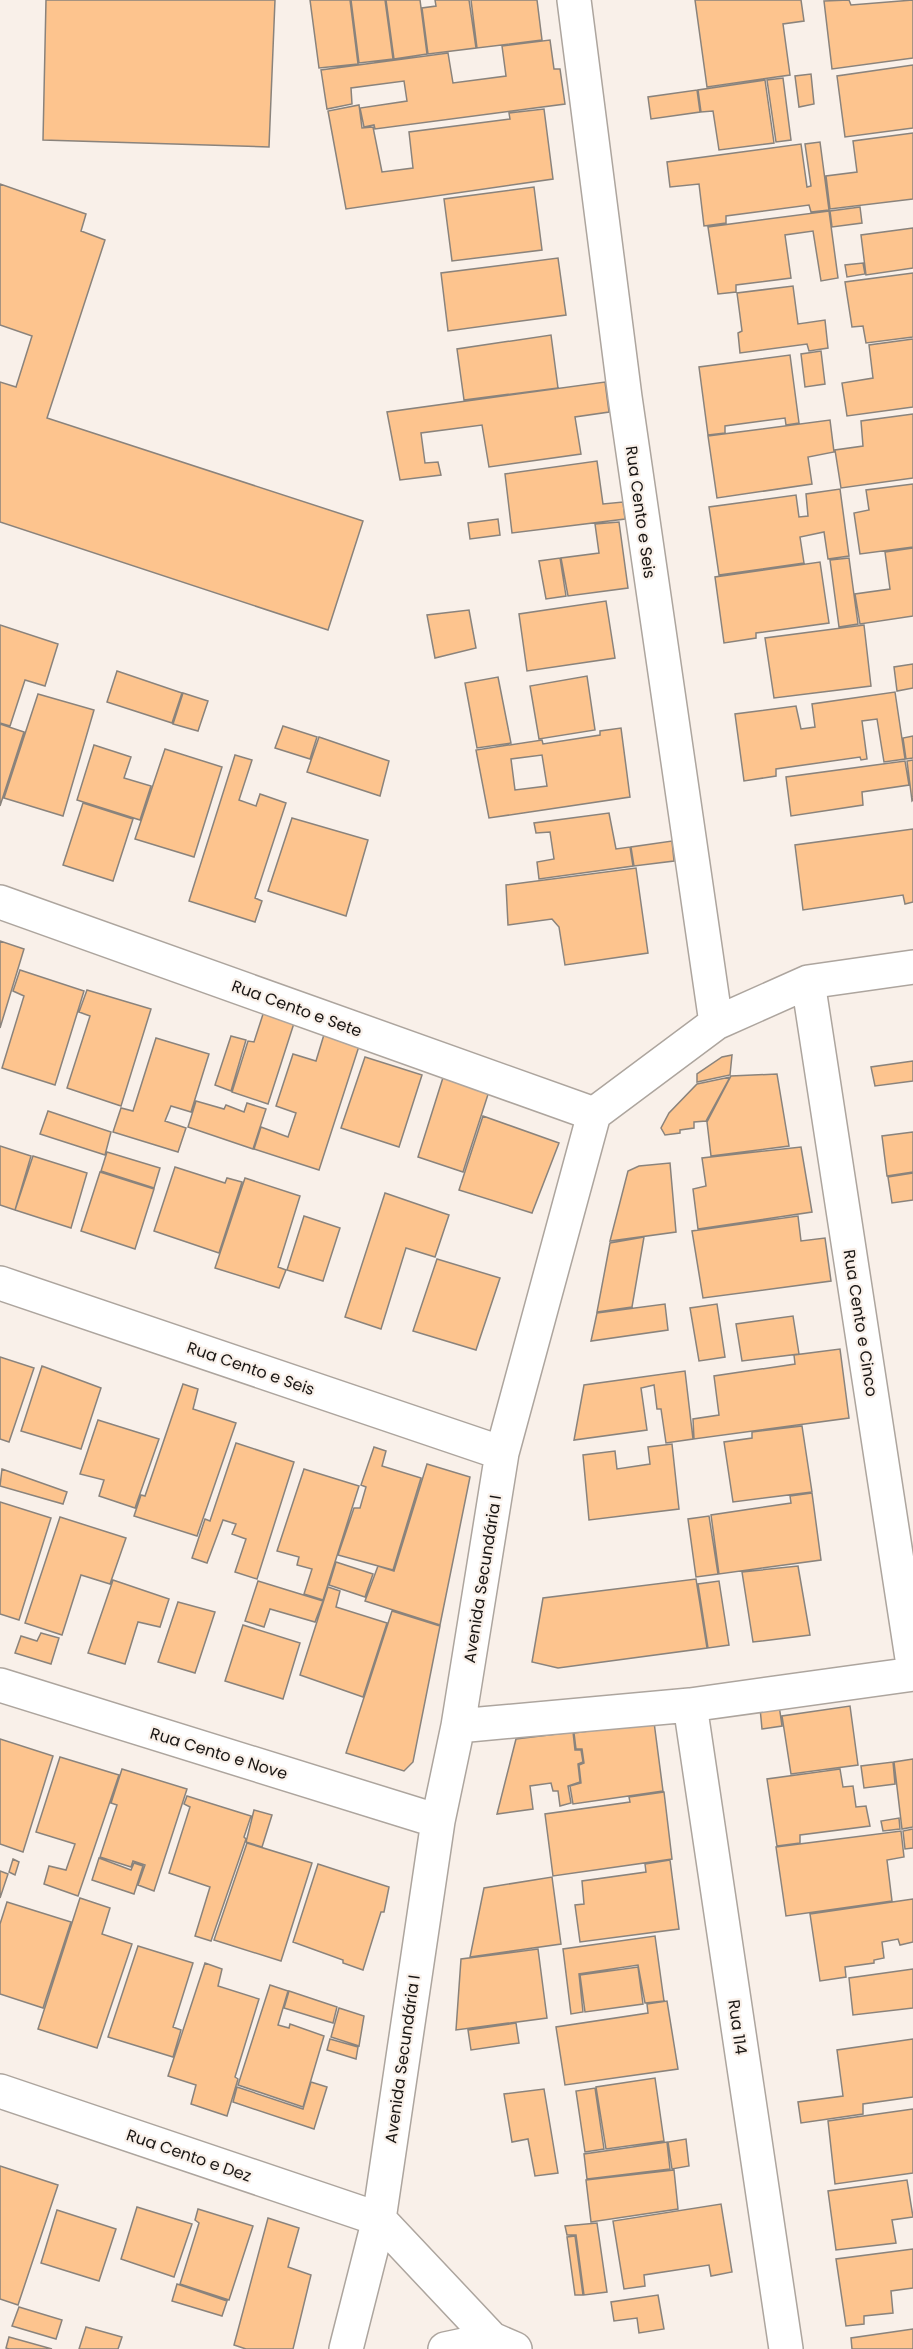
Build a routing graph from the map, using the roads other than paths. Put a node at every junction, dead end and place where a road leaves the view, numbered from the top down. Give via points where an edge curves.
1 (574, 0) edge
2 (0, 902) edge
3 (913, 967) edge
4 (808, 982) junction
5 (716, 1023) junction
6 (594, 1114) junction
7 (0, 1283) edge
8 (502, 1453) junction
9 (913, 1665) edge
10 (913, 1674) edge
11 (0, 1685) edge
12 (690, 1706) junction
13 (458, 1726) junction
14 (438, 1821) junction
15 (0, 2091) edge
16 (379, 2219) junction
17 (504, 2344) edge
18 (346, 2349) edge
19 (445, 2349) edge
20 (786, 2349) edge

1 - 5 street, Rua Cento e Seis via 625,397
2 - 6 street, Rua Cento e Sete
3 - 4 street
4 - 5 street
4 - 9 street, Rua Cento e Cinco
5 - 6 street
6 - 8 street, Avenida Secundária I
7 - 8 street, Rua Cento e Seis
8 - 13 street, Avenida Secundária I
10 - 12 street
11 - 14 street, Rua Cento e Nove
12 - 13 street
12 - 20 street, Rua 114
13 - 14 street, Avenida Secundária I
14 - 16 street, Avenida Secundária I
15 - 16 street, Rua Cento e Dez
16 - 17 street
16 - 18 street, Avenida Secundária I
17 - 19 street

